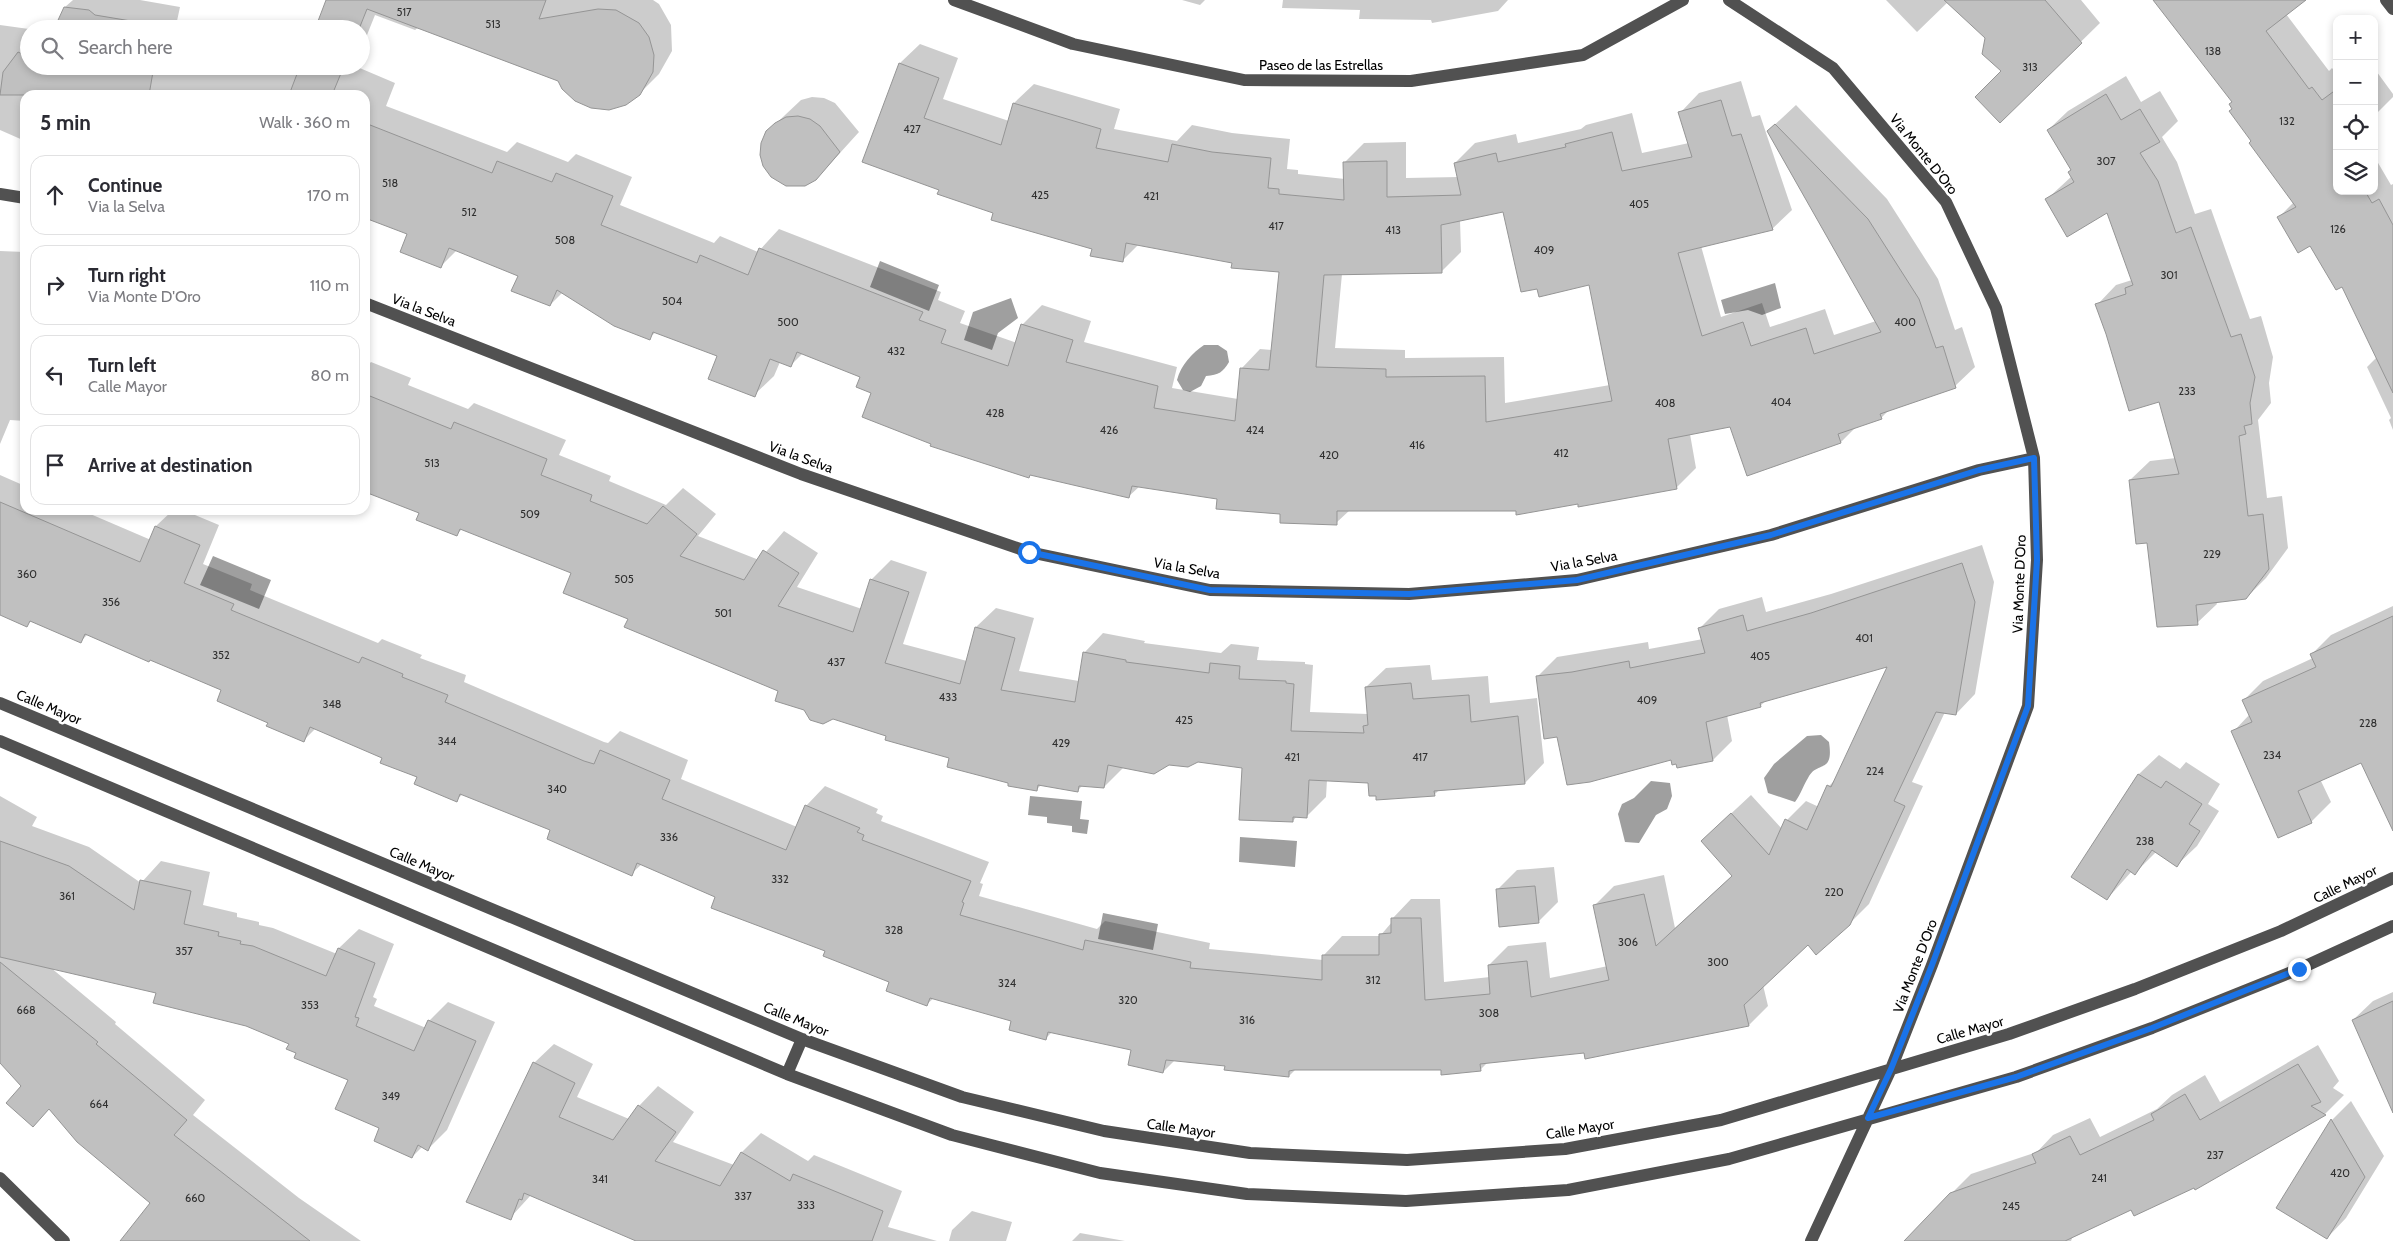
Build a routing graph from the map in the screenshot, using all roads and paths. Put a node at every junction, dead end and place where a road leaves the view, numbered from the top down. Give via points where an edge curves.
1 (954, 0) edge
2 (1683, 0) edge
3 (1728, 0) edge
4 (2386, 0) edge
5 (2393, 10) edge
6 (0, 194) edge
7 (20, 197) edge
8 (370, 305) edge
9 (2034, 458) junction
10 (0, 703) edge
11 (0, 741) edge
12 (2393, 878) edge
13 (2393, 926) edge
14 (802, 1039) junction
15 (1891, 1069) junction
16 (787, 1074) junction
17 (1868, 1118) junction
18 (0, 1178) edge
19 (64, 1241) edge
20 (1811, 1241) edge

1 - 2 street, Paseo de las Estrellas via 1073,44 1244,80 1411,81 1583,55
3 - 9 street, Via Monte D'Oro via 1833,68 1946,202 1996,308
4 - 5 street
6 - 7 street
8 - 9 street, Via la Selva via 801,474 1029,552 1210,590 1409,594 1577,580 1771,535 1979,470
9 - 15 street, Via Monte D'Oro via 2037,560 2028,706
10 - 14 street, Calle Mayor
11 - 16 street
12 - 15 street, Calle Mayor via 2281,932 2135,989 2009,1034
13 - 17 street via 2299,969 2152,1028 2016,1077
14 - 15 street, Calle Mayor via 962,1097 1104,1132 1250,1153 1407,1160 1565,1149 1712,1122
14 - 16 street
15 - 17 street, Via Monte D'Oro
16 - 17 street via 952,1135 1100,1173 1247,1194 1406,1201 1568,1190 1729,1159
17 - 20 street, Via Monte D'Oro
18 - 19 street

